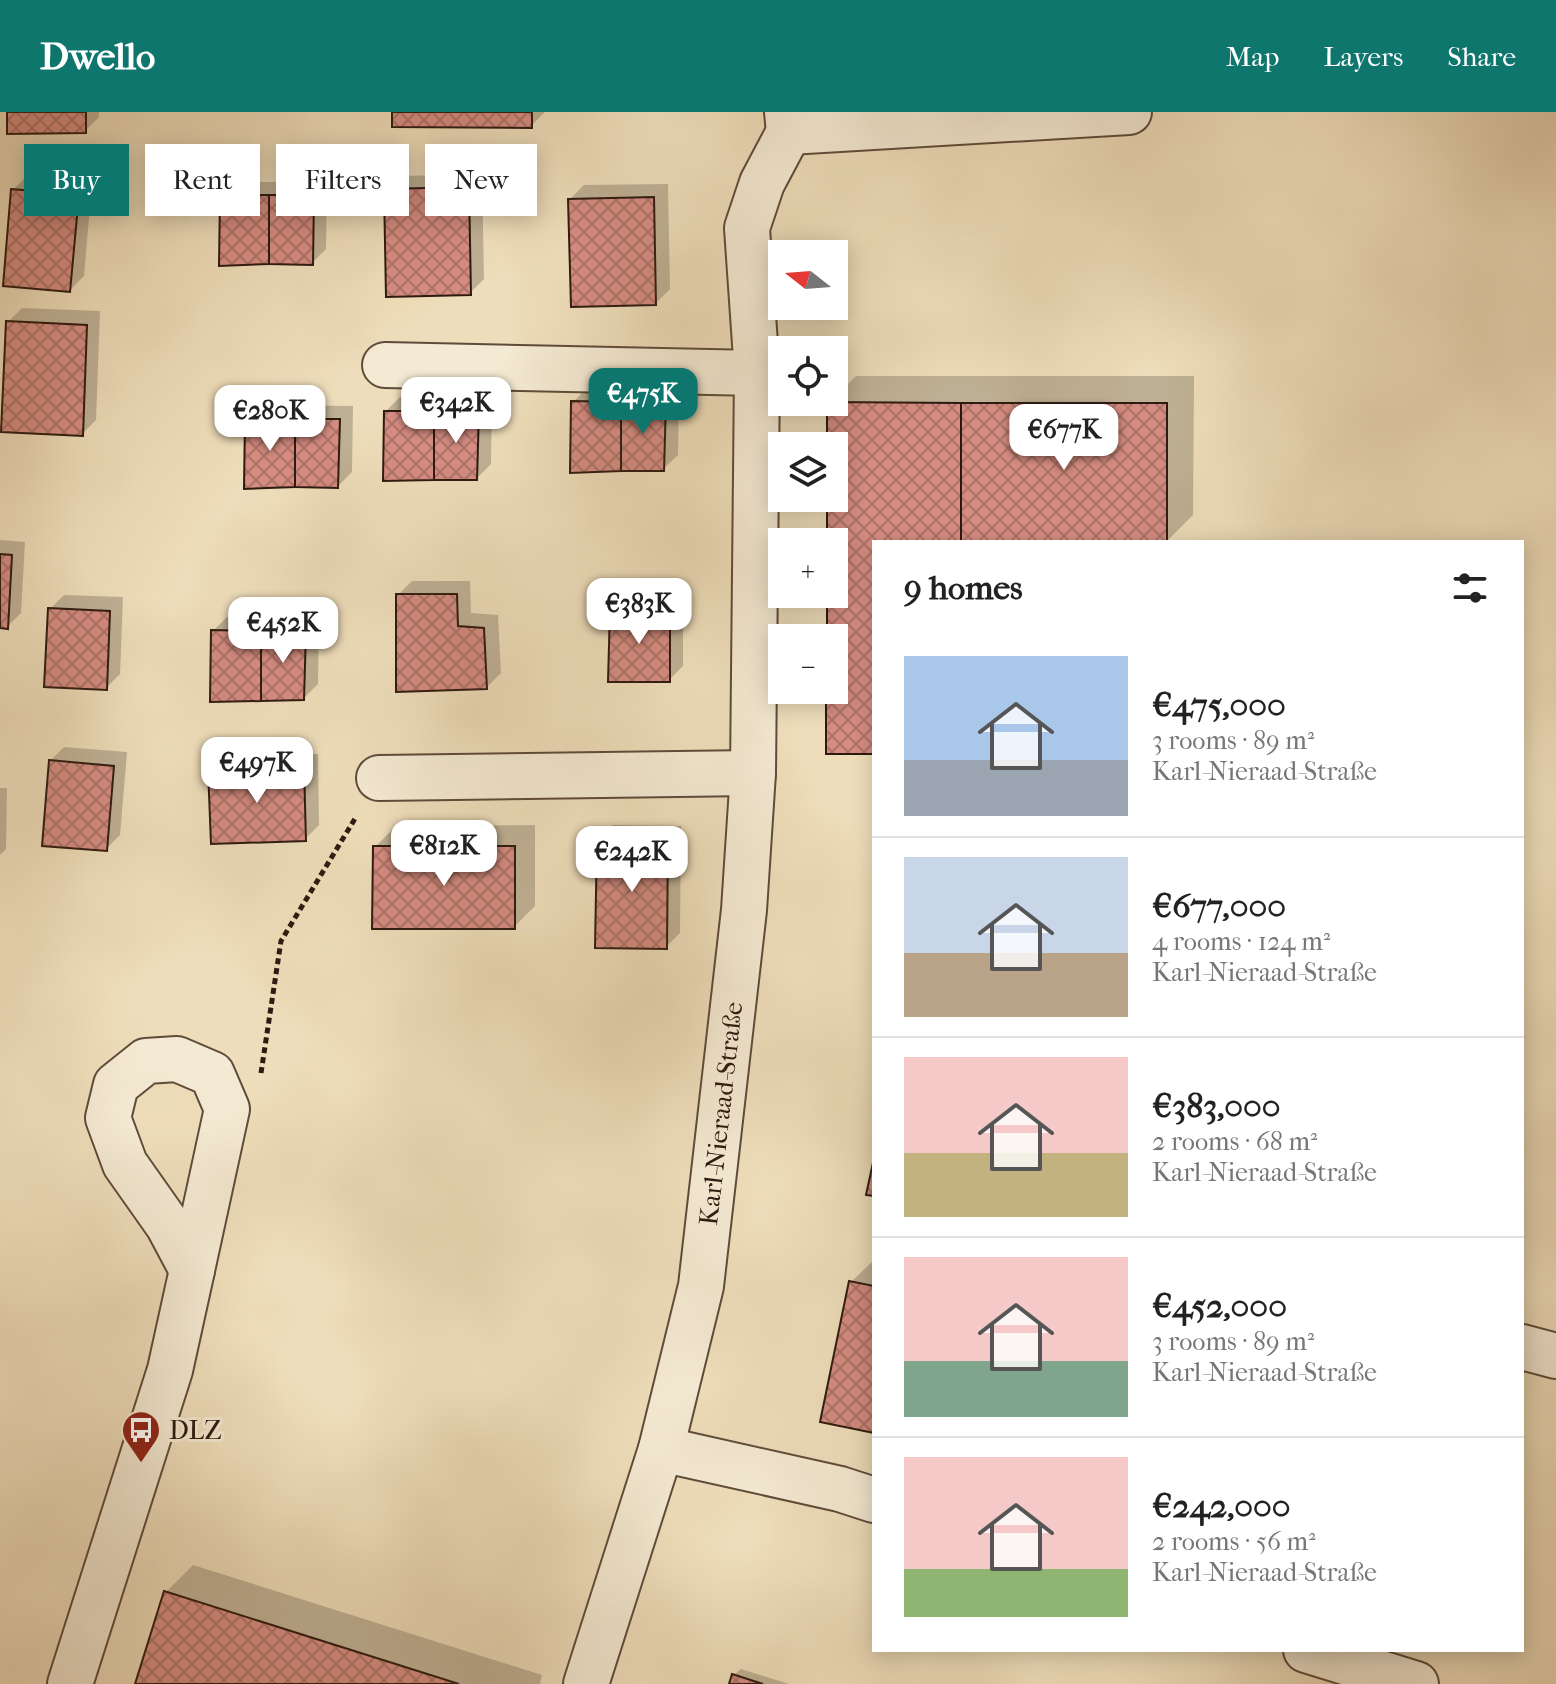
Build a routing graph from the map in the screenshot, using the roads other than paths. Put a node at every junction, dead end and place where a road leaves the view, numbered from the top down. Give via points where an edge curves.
1 (1129, 112) edge
2 (788, 122) edge
3 (385, 365) dead end
4 (757, 373) junction
5 (753, 773) junction
6 (379, 778) road end
7 (192, 1270) junction
8 (1524, 1348) edge
9 (1556, 1356) edge
10 (661, 1449) junction
11 (872, 1499) edge
12 (1312, 1652) edge
13 (70, 1684) edge
14 (586, 1684) edge
15 (1416, 1684) edge

1 - 2 street
2 - 4 street, Karl-Nieraad-Straße via 747,228
3 - 4 street
4 - 5 street, Karl-Nieraad-Straße
5 - 6 street
5 - 10 street, Karl-Nieraad-Straße via 744,910 701,1286
7 - 7 street via 125,1164 108,1118 116,1085 146,1061 177,1059 212,1074 227,1109
7 - 13 street via 170,1370
8 - 9 street
10 - 11 street
10 - 14 street, Karl-Nieraad-Straße
12 - 15 street

